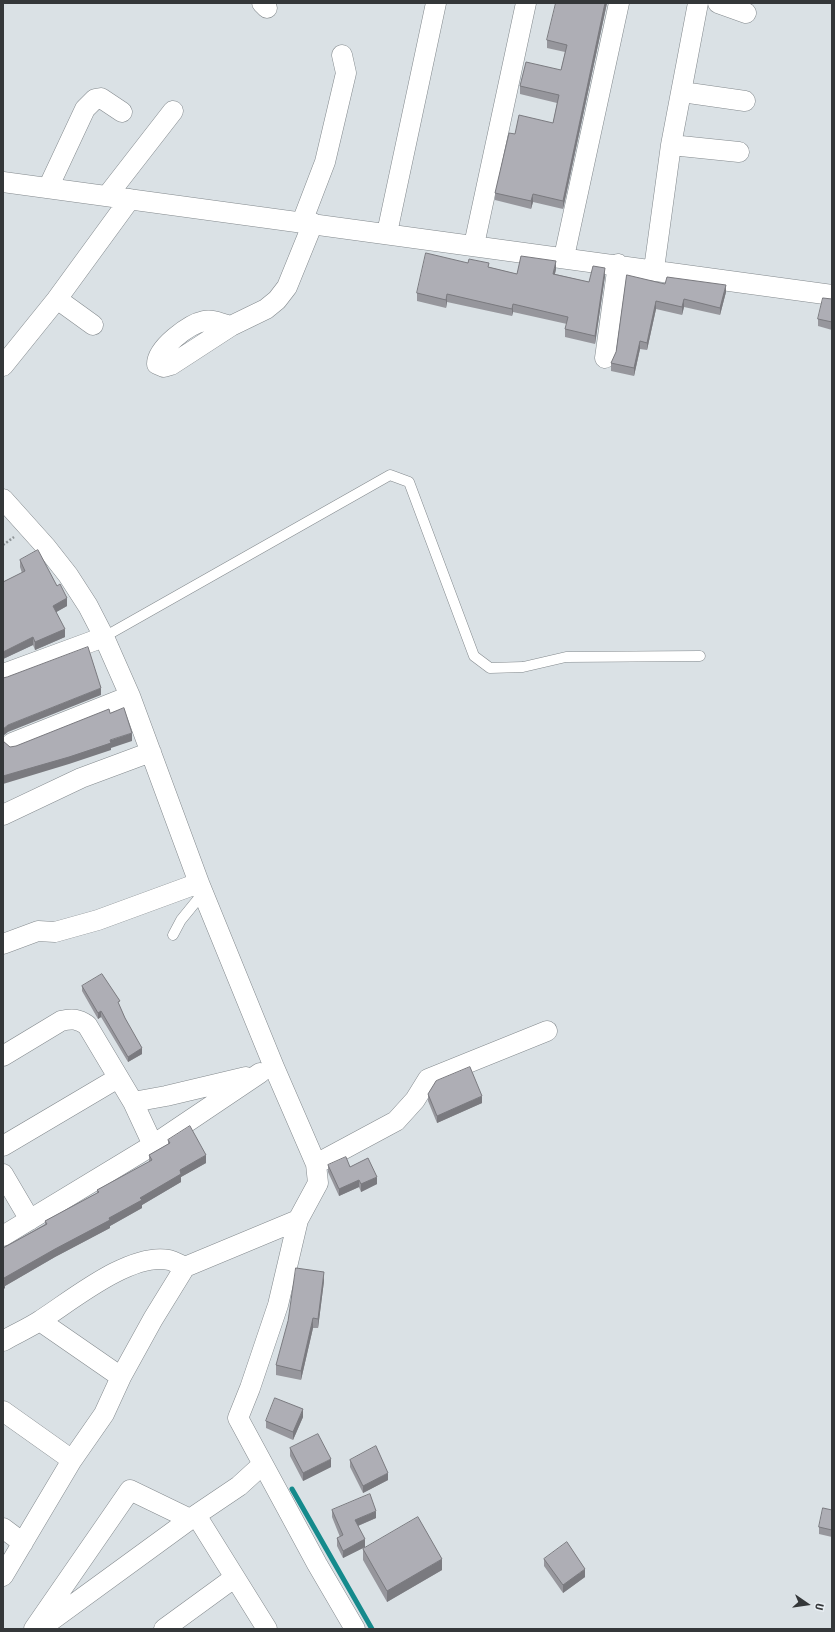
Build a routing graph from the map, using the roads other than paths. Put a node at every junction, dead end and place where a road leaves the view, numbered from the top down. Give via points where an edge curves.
1 (436, 3) edge
2 (526, 3) edge
3 (619, 3) edge
4 (698, 3) edge
5 (718, 3) edge
6 (746, 13) dead end
7 (342, 55) dead end
8 (682, 92) junction
9 (745, 100) dead end
10 (173, 111) dead end
11 (122, 112) dead end
12 (671, 145) junction
13 (739, 152) dead end
14 (3, 182) edge
15 (48, 188) junction
16 (107, 196) junction
17 (130, 199) junction
18 (307, 223) junction
19 (387, 233) junction
20 (474, 245) junction
21 (564, 257) junction
22 (618, 264) junction
23 (654, 269) junction
24 (832, 295) edge
25 (57, 299) junction
26 (93, 325) dead end
27 (231, 326) dead end
28 (606, 358) dead end
29 (3, 366) edge
30 (3, 499) edge
31 (104, 637) junction
32 (700, 656) dead end
33 (3, 674) edge
34 (130, 696) junction
35 (12, 743) dead end
36 (151, 752) junction
37 (3, 815) edge
38 (201, 888) junction
39 (173, 935) dead end
40 (3, 944) edge
41 (547, 1031) dead end
42 (3, 1056) edge
43 (267, 1070) junction
44 (118, 1078) junction
45 (133, 1102) junction
46 (3, 1146) edge
47 (153, 1146) junction
48 (316, 1164) junction
49 (3, 1174) edge
50 (30, 1220) junction
51 (298, 1220) junction
52 (3, 1236) edge
53 (185, 1267) junction
54 (40, 1321) junction
55 (3, 1341) edge
56 (121, 1377) junction
57 (3, 1412) edge
58 (72, 1460) junction
59 (262, 1465) junction
60 (193, 1517) junction
61 (3, 1528) edge
62 (23, 1542) junction
63 (3, 1576) edge
64 (234, 1578) junction
65 (34, 1629) edge
66 (39, 1629) edge
67 (164, 1629) edge
68 (267, 1629) edge
69 (355, 1629) edge

1 - 19 street
2 - 20 street
3 - 21 street
4 - 8 street
5 - 6 street
7 - 18 street via 346,73
8 - 9 street
8 - 12 street
10 - 16 street
11 - 15 street via 101,98 90,103
12 - 13 street
12 - 23 street
14 - 15 street
15 - 16 street
16 - 17 street
17 - 18 street
17 - 25 street
18 - 19 street
18 - 27 street via 287,287 266,309
19 - 20 street
20 - 21 street
21 - 22 street
22 - 23 street
22 - 28 street
23 - 24 street
25 - 26 street
25 - 29 street
30 - 31 street via 68,575
31 - 32 lane via 390,475 410,482 474,656 490,668 524,667 566,657
31 - 33 street
31 - 34 street
34 - 35 street
34 - 36 street
36 - 37 street via 81,778
36 - 38 street
38 - 39 lane
38 - 40 street via 55,932 38,931
38 - 43 street
41 - 48 street via 428,1079 415,1100 396,1121
42 - 44 street via 61,1021 71,1018 87,1025
43 - 45 street
43 - 47 street
43 - 48 street
44 - 45 street
44 - 46 street
45 - 47 street
47 - 50 street
48 - 51 street via 318,1182
49 - 50 street
50 - 52 street
51 - 53 street
51 - 59 street via 278,1305 238,1418
53 - 54 street via 168,1260 146,1261 135,1265 96,1282
53 - 56 street
54 - 55 street
54 - 56 street
56 - 58 street via 104,1414
57 - 58 street
58 - 62 street
59 - 60 street via 239,1486
59 - 69 street
60 - 64 street
60 - 65 street via 130,1490
60 - 66 street
61 - 62 street
62 - 63 street
64 - 67 street
64 - 68 street

